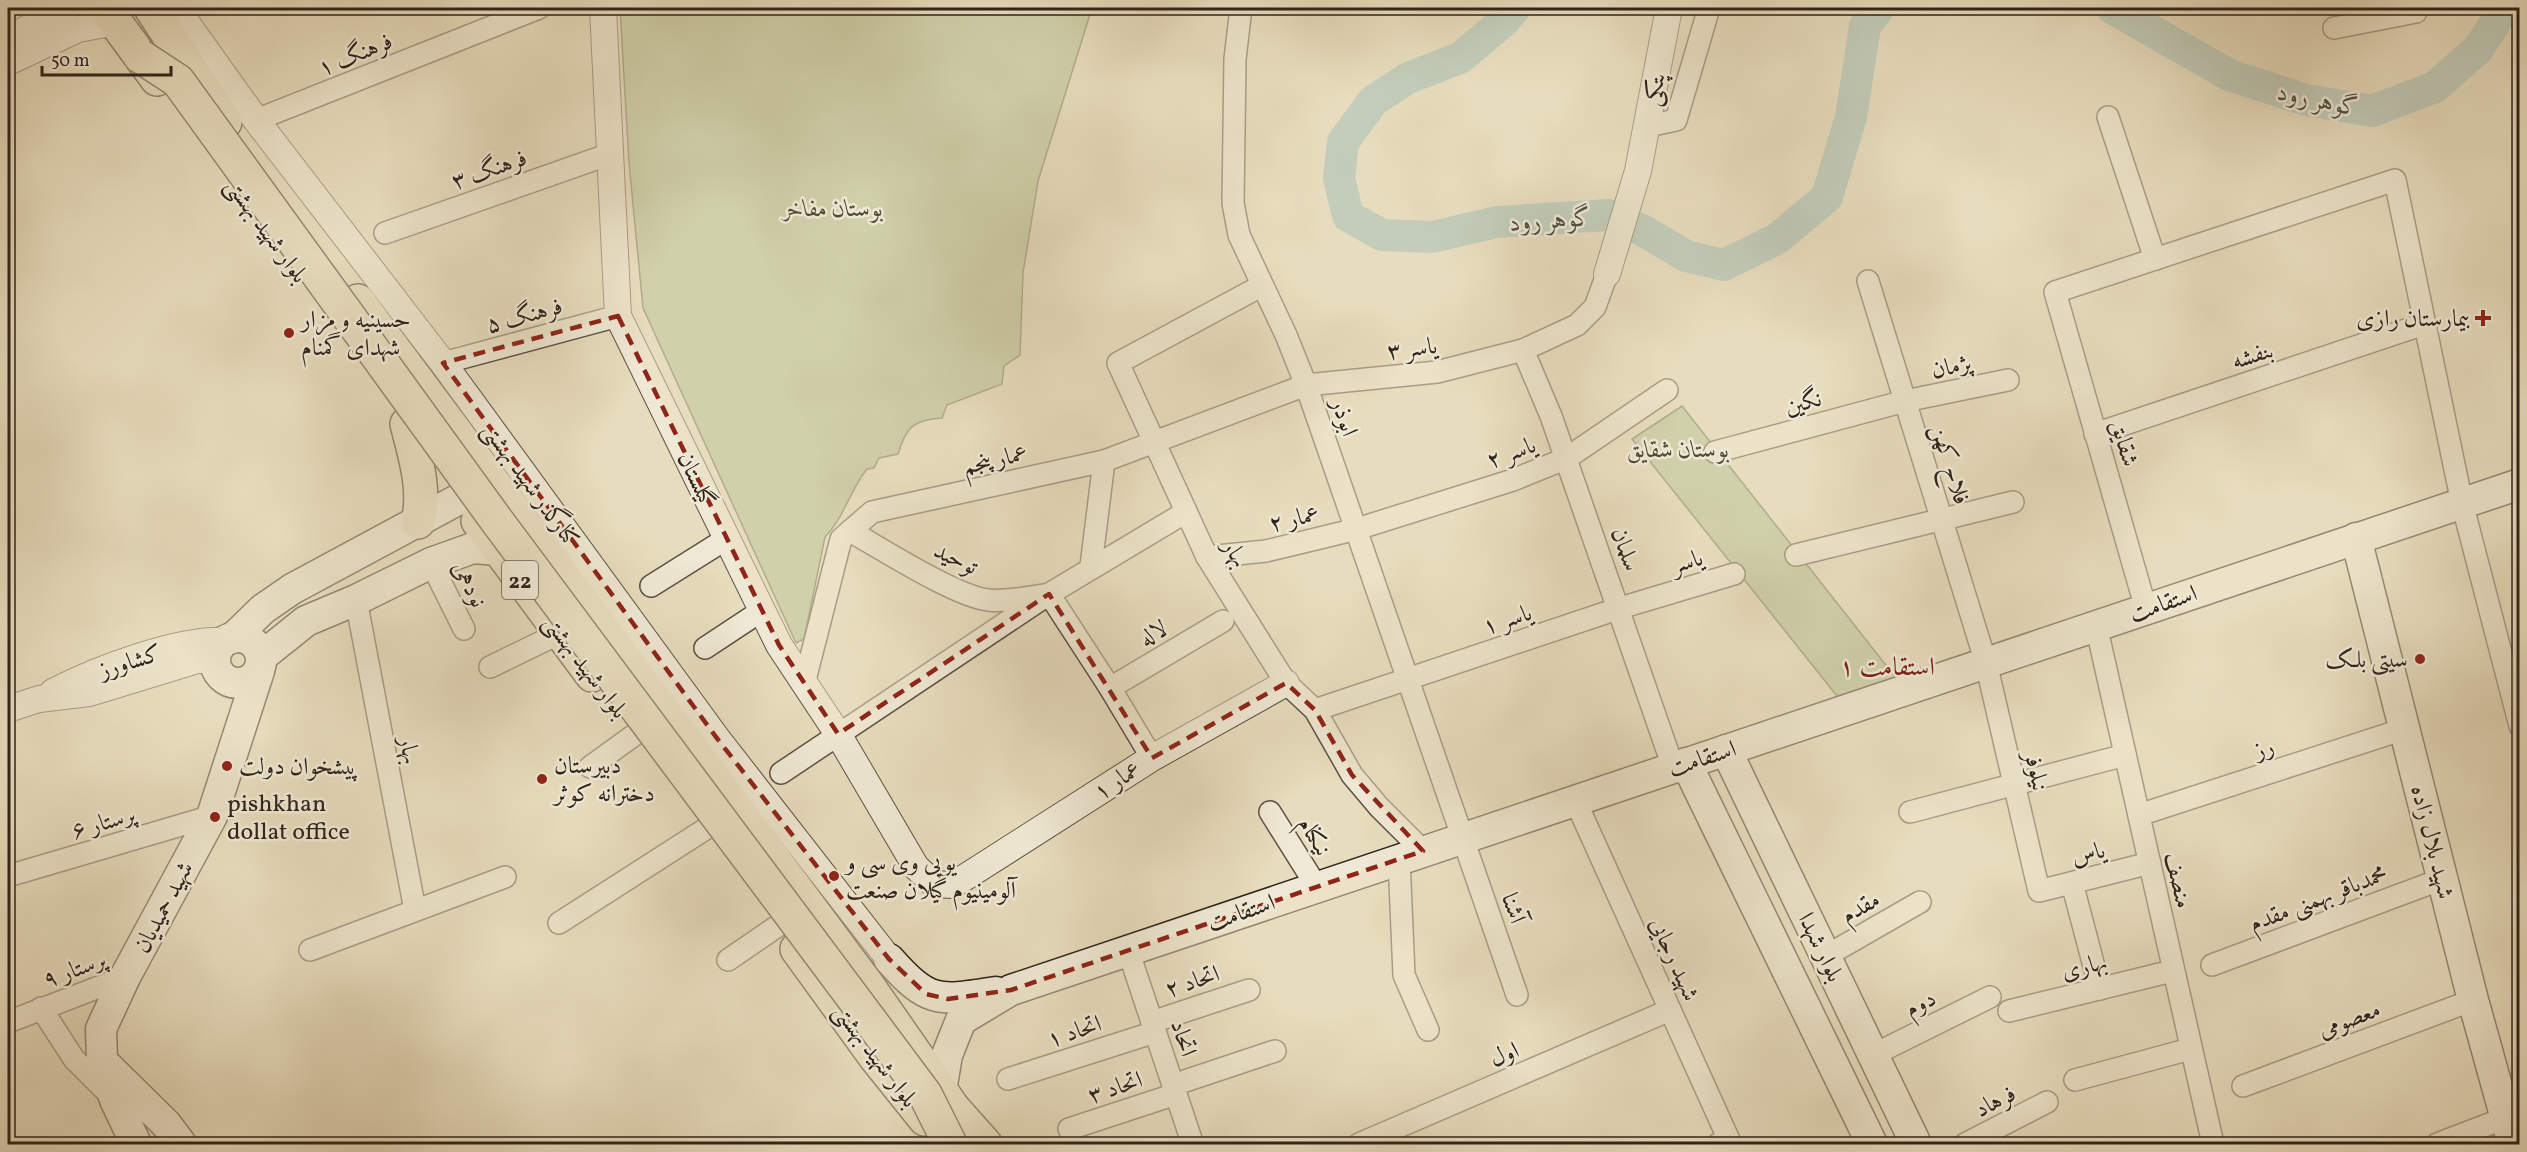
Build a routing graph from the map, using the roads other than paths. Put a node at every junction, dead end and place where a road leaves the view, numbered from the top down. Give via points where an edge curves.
1 (152, 8) edge
2 (176, 8) edge
3 (539, 8) edge
4 (603, 8) edge
5 (1241, 8) edge
6 (1669, 8) edge
7 (1709, 8) edge
8 (2418, 8) edge
9 (110, 15) edge
10 (55, 22) edge
11 (2334, 28) dead end
12 (8, 39) edge
13 (140, 56) junction
14 (8, 62) edge
15 (2108, 117) dead end
16 (256, 120) junction
17 (1648, 126) junction
18 (610, 154) junction
19 (385, 233) dead end
20 (2155, 259) junction
21 (1607, 274) joint
22 (1868, 280) dead end
23 (1261, 286) junction
24 (618, 316) junction
25 (2424, 324) junction
26 (1523, 350) junction
27 (443, 363) junction
28 (2008, 380) dead end
29 (1306, 385) junction
30 (1667, 390) dead end
31 (1905, 401) junction
32 (407, 424) junction
33 (2096, 434) junction
34 (1152, 442) junction
35 (1715, 452) dead end
36 (1566, 458) junction
37 (1104, 460) junction
38 (489, 480) junction
39 (2520, 484) edge
40 (461, 498) junction
41 (2013, 502) dead end
42 (2462, 503) junction
43 (1186, 512) junction
44 (1942, 521) junction
45 (418, 522) junction
46 (1357, 529) junction
47 (850, 531) junction
48 (2356, 538) junction
49 (726, 539) junction
50 (498, 550) junction
51 (465, 551) junction
52 (1796, 555) dead end
53 (1207, 557) junction
54 (431, 563) junction
55 (1090, 566) junction
56 (1734, 574) dead end
57 (651, 586) dead end
58 (1049, 594) junction
59 (356, 600) junction
60 (1620, 608) junction
61 (2146, 609) junction
62 (761, 611) junction
63 (1223, 621) dead end
64 (2096, 625) junction
65 (464, 629) dead end
66 (560, 633) junction
67 (705, 648) dead end
68 (239, 655) junction
69 (1986, 663) junction
70 (490, 667) dead end
71 (1409, 678) junction
72 (1286, 683) junction
73 (804, 684) junction
74 (1110, 688) junction
75 (8, 709) edge
76 (1315, 710) junction
77 (2520, 726) edge
78 (2404, 729) junction
79 (637, 733) junction
80 (838, 734) junction
81 (686, 745) junction
82 (1726, 750) junction
83 (2126, 755) junction
84 (1152, 758) junction
85 (660, 764) junction
86 (1680, 765) junction
87 (590, 767) dead end
88 (781, 772) dead end
89 (2014, 783) junction
90 (717, 787) junction
91 (1575, 800) junction
92 (748, 804) junction
93 (1270, 812) dead end
94 (1910, 812) dead end
95 (2139, 815) junction
96 (212, 816) junction
97 (699, 818) junction
98 (1463, 838) junction
99 (1411, 855) junction
100 (2150, 863) junction
101 (8, 876) edge
102 (505, 877) dead end
103 (2442, 879) junction
104 (2072, 883) junction
105 (953, 885) joint
106 (1317, 887) junction
107 (2039, 891) joint
108 (1920, 902) dead end
109 (415, 910) junction
110 (559, 923) dead end
111 (779, 925) junction
112 (822, 926) junction
113 (310, 950) dead end
114 (1128, 950) junction
115 (1826, 956) junction
116 (889, 959) junction
117 (728, 960) dead end
118 (2212, 965) dead end
119 (2172, 971) junction
120 (125, 977) junction
121 (2100, 989) junction
122 (1011, 990) junction
123 (1249, 990) dead end
124 (1517, 995) dead end
125 (1990, 997) dead end
126 (2473, 1000) junction
127 (41, 1008) junction
128 (1670, 1010) junction
129 (2009, 1011) dead end
130 (8, 1022) edge
131 (1154, 1027) junction
132 (1428, 1030) dead end
133 (2190, 1049) junction
134 (1275, 1051) dead end
135 (1873, 1055) junction
136 (102, 1061) junction
137 (1008, 1079) dead end
138 (2074, 1080) dead end
139 (2243, 1086) dead end
140 (1175, 1090) junction
141 (941, 1091) junction
142 (115, 1100) junction
143 (2048, 1102) dead end
144 (1069, 1129) dead end
145 (2509, 1131) edge
146 (1192, 1142) dead end
147 (1724, 1142) edge
148 (136, 1144) edge
149 (181, 1144) edge
150 (948, 1144) edge
151 (985, 1144) edge
152 (1359, 1144) edge
153 (1872, 1144) edge
154 (1916, 1144) edge
155 (1965, 1144) edge
156 (2213, 1144) edge
157 (2437, 1144) edge

1 - 38 highway, بلوار شهید بهشتی / 22 via 230,129
2 - 16 street, کنارگذر شهید بهشتی
3 - 16 street, فرهنگ ۱
4 - 18 street, گیلستان
5 - 23 street, ابوذر via 1235,59 1233,203 1239,235
6 - 17 street, پتکی
7 - 17 street via 1676,120
8 - 11 street via 2416,12
9 - 10 street via 78,29
9 - 13 highway, بلوار شهید بهشتی / 22
10 - 12 street
10 - 14 street
13 - 32 highway, بلوار شهید بهشتی / 22
13 - 150 highway, bridge via 178,81 497,521 925,1094
15 - 20 street
16 - 27 street, کنارگذر شهید بهشتی
17 - 21 street, پتکی
18 - 19 street, فرهنگ ۳
18 - 24 street, گیلستان
20 - 25 street via 2394,180
20 - 33 street, شقایق via 2055,292
21 - 26 street via 1595,307 1577,325
22 - 31 street, فلاح کهن
23 - 29 street, ابوذر
23 - 34 street, بهار via 1118,363
24 - 27 street, فرهنگ ۵
24 - 49 street, گیلستان
25 - 33 street, بنفشه
25 - 42 street
26 - 29 street, یاسر ۳ via 1437,372
26 - 36 street, سلمان
27 - 92 street, کنارگذر شهید بهشتی
28 - 31 street, پژمان
29 - 34 street, عمار پنجم
29 - 46 street, ابوذر
30 - 36 street, یاسر ۲
31 - 35 street, نگین
31 - 44 street, فلاح کهن
32 - 40 highway, بلوار شهید بهشتی / 22
32 - 45 highway via 422,500
33 - 61 street, شقایق
34 - 37 street, عمار پنجم
34 - 43 street, بهار
36 - 46 street, یاسر ۲ via 1513,480
36 - 60 street, سلمان
37 - 47 street, عمار پنجم via 872,512
37 - 55 street
38 - 40 highway
38 - 81 highway, بلوار شهید بهشتی / 22
39 - 42 main road, استقامت
40 - 45 main road
40 - 50 highway, بلوار شهید بهشتی / 22
41 - 44 street
42 - 48 main road, استقامت
42 - 77 street
43 - 53 street, بهار
43 - 55 street, توحید
44 - 52 street
44 - 69 street, فلاح کهن
45 - 68 main road via 292,589 263,609
46 - 53 street, عمار ۲ via 1266,551
46 - 71 street, ابوذر
47 - 58 street, توحید via 952,587 987,600
47 - 73 street, عمار پنجم via 841,538
48 - 61 main road, استقامت
48 - 78 main road, شهید بلال زاده
49 - 57 street
49 - 62 street, گیلستان
50 - 51 main road
50 - 66 highway, بلوار شهید بهشتی / 22
51 - 54 main road
51 - 68 main road via 448,540 441,541 296,605
53 - 72 street, بهار
54 - 59 main road
54 - 65 street, نودهی
55 - 58 street, توحید
56 - 60 street, یاسر
58 - 74 street
58 - 80 street
59 - 68 main road
59 - 109 street, بهار
60 - 71 street, یاسر ۱
60 - 86 street, سلمان
61 - 64 main road, استقامت
62 - 67 street
62 - 73 street, گیلستان
63 - 74 street, لاله
64 - 69 main road, استقامت
64 - 83 street, منصف
66 - 70 street
66 - 79 highway, بلوار شهید بهشتی / 22
68 - 75 street, کشاورز via 208,640 186,644 86,675 39,699
68 - 96 main road, شهید حمیدیان via 232,755
69 - 82 main road, استقامت
69 - 89 street, نیلوفر
71 - 76 street
71 - 98 street, ابوذر
72 - 76 street, بهار
72 - 84 street, عمار ۱
73 - 80 street, گیلستان
74 - 84 street
76 - 99 street, بهار via 1352,775
78 - 95 street, رز
78 - 103 main road, شهید بلال زاده
79 - 85 highway, بلوار شهید بهشتی / 22
79 - 87 street
80 - 88 street
80 - 105 street, گیلستان via 916,867 934,884
81 - 85 highway via 689,764 684,768 675,771
81 - 90 highway, بلوار شهید بهشتی / 22
82 - 86 main road, استقامت
82 - 115 main road, بلوار شهدا
83 - 89 street
83 - 95 street, منصف
84 - 105 street, عمار ۱
85 - 97 highway, بلوار شهید بهشتی / 22
86 - 91 main road, استقامت
86 - 153 main road, بلوار شهدا
89 - 94 street
89 - 107 street, نیلوفر
90 - 92 highway, بلوار شهید بهشتی / 22
90 - 97 highway via 705,778 690,779 686,785 686,794
91 - 98 main road, استقامت
91 - 128 street, شهید رجایی
92 - 112 highway, بلوار شهید بهشتی / 22
92 - 116 street, کنارگذر شهید بهشتی
93 - 106 street, نیکنام
95 - 100 street, منصف
96 - 101 street, پرستار ۶
96 - 120 main road, شهید حمیدیان
97 - 110 street
97 - 111 highway, بلوار شهید بهشتی / 22
98 - 99 main road, استقامت
98 - 124 street, آشنا
99 - 106 main road, استقامت
99 - 132 street via 1404,975
100 - 104 street, یاس
100 - 119 street, منصف
102 - 109 street
103 - 118 street, محمدباقر بهمنی مقدم
103 - 126 main road, شهید بلال زاده
104 - 107 street, یاس
104 - 121 street
106 - 114 main road, استقامت
108 - 115 street, مقدم
109 - 113 street
111 - 117 street
111 - 150 highway, بلوار شهید بهشتی / 22 via 876,1058
112 - 116 street
112 - 141 highway, بلوار شهید بهشتی / 22
114 - 122 main road, استقامت
114 - 131 street, اتحاد
115 - 135 main road, بلوار شهدا
116 - 122 main road via 912,985 926,994 948,999
119 - 121 street, بهاری
119 - 133 street, منصف
120 - 127 street, پرستار ۹
120 - 136 main road, شهید حمیدیان via 101,1029
121 - 129 street, بهاری
122 - 141 main road, استقامت via 961,1020 947,1055
123 - 131 street, اتحاد ۲
125 - 135 street, دوم
126 - 139 street, معصومی
126 - 145 main road, شهید بلال زاده
127 - 130 street, پرستار ۹
127 - 142 street via 74,1059
128 - 147 street, شهید رجایی
128 - 152 street, اول
131 - 137 street, اتحاد ۱
131 - 140 street, اتحاد
133 - 138 street
133 - 156 street, منصف
134 - 140 street, اتحاد ۳
135 - 154 main road, بلوار شهدا
136 - 142 main road, شهید حمیدیان
136 - 149 main road
140 - 144 street, اتحاد ۳
140 - 146 street, اتحاد
141 - 151 highway, بلوار شهید بهشتی / 22
142 - 148 main road, شهید حمیدیان
143 - 155 street, فرهاد
145 - 157 street

